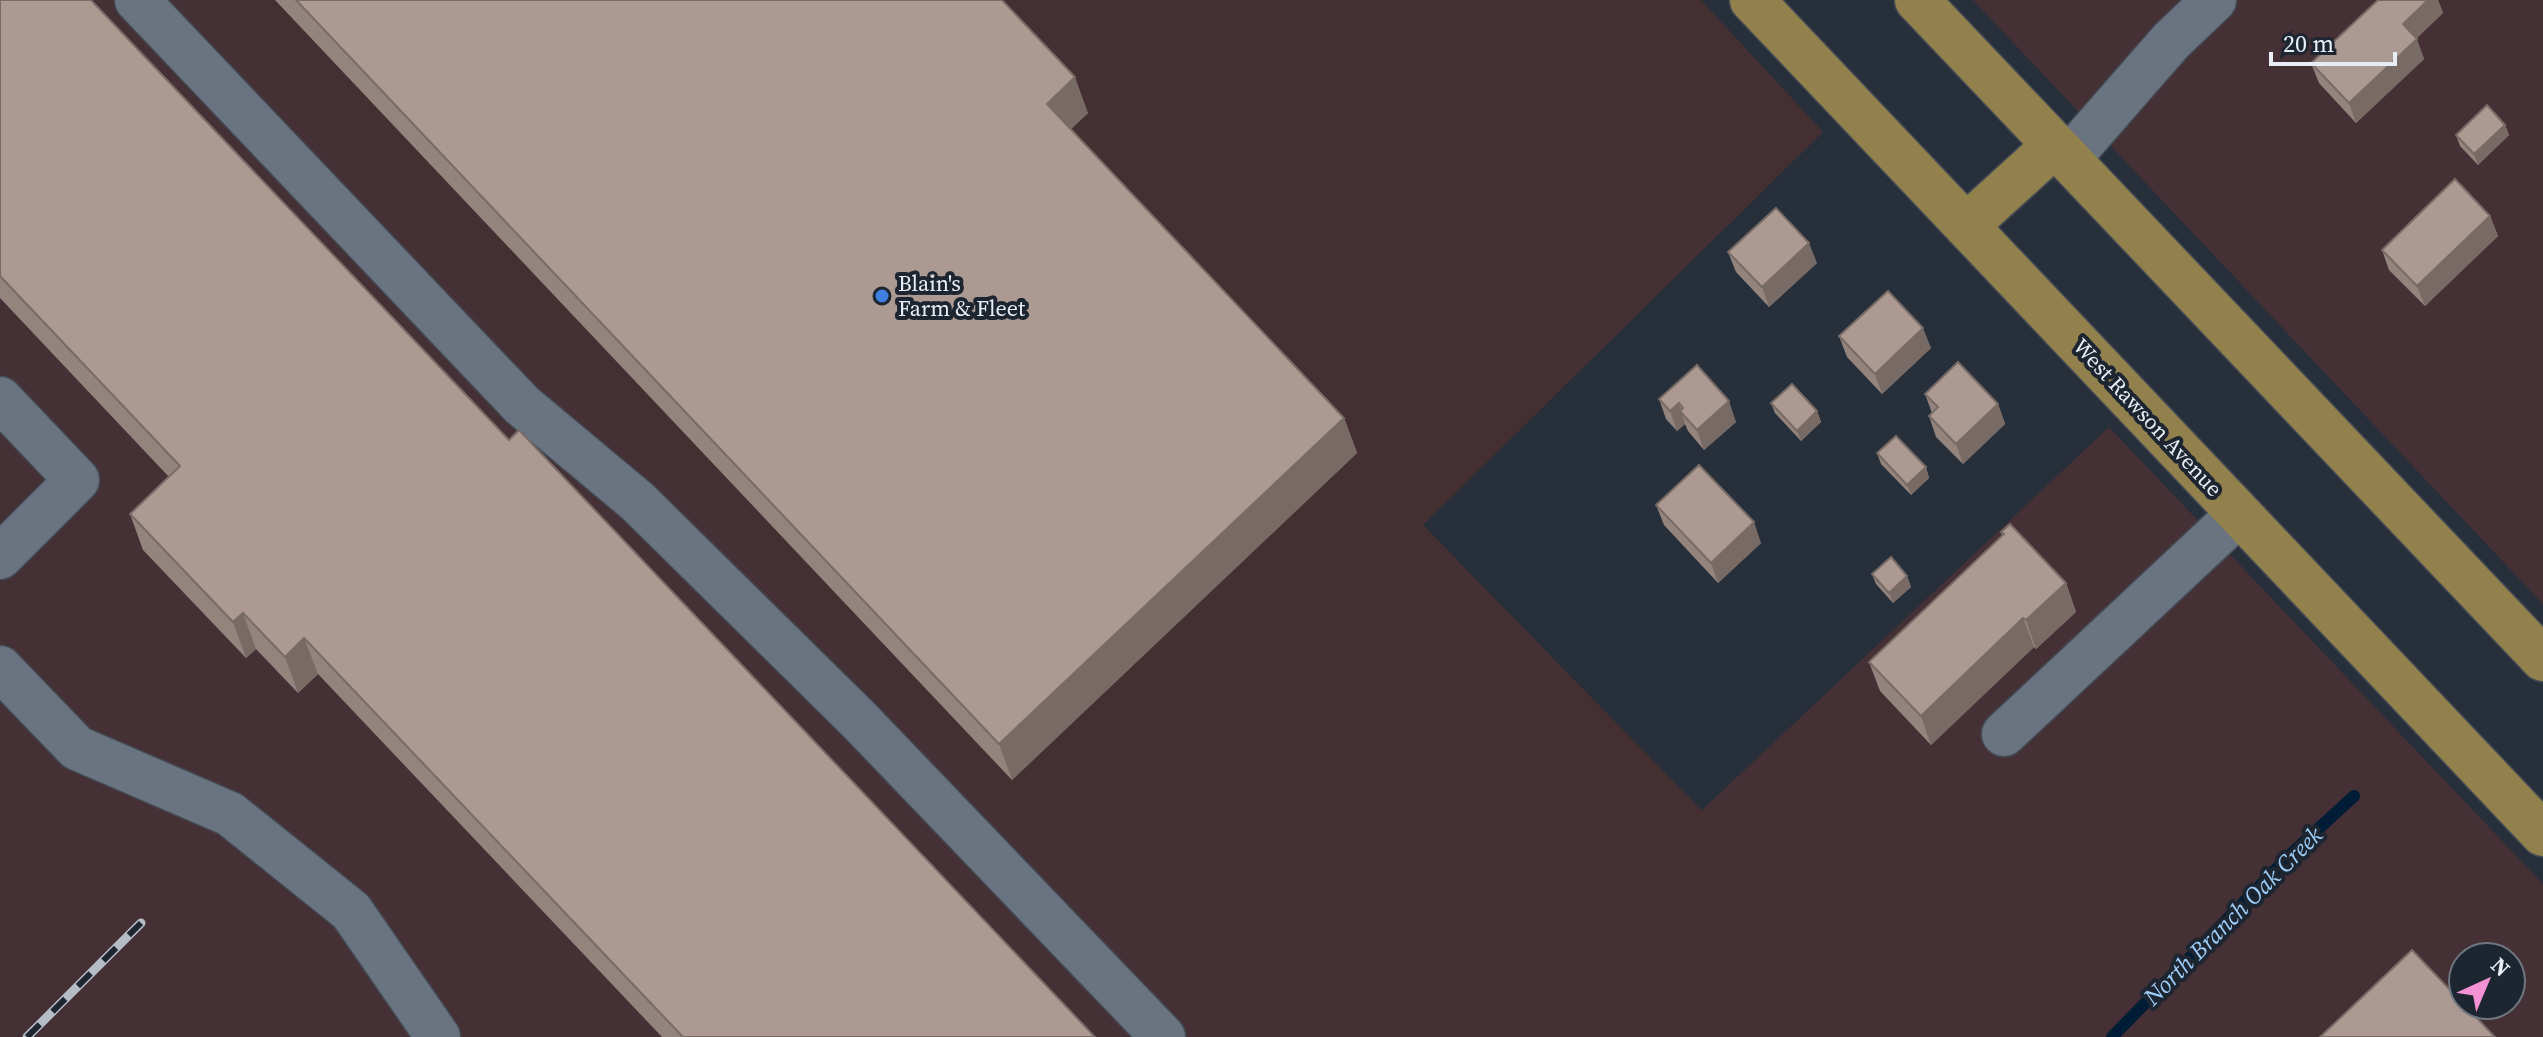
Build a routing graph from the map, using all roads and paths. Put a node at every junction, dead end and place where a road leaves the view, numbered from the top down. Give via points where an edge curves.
1 (137, 0) edge
2 (1752, 0) edge
3 (1917, 0) edge
4 (2214, 0) edge
5 (2061, 152) junction
6 (1966, 226) junction
7 (0, 399) edge
8 (2239, 514) junction
9 (0, 557) edge
10 (2543, 659) edge
11 (0, 668) edge
12 (2004, 734) dead end
13 (2543, 834) edge
14 (438, 1037) edge
15 (1163, 1037) edge

1 - 15 street via 522,405 638,502 860,721
2 - 6 main road, West Rawson Avenue
3 - 5 main road
4 - 5 street
5 - 6 main road
5 - 10 main road
6 - 8 main road, West Rawson Avenue
7 - 9 street via 77,480
8 - 12 street
8 - 13 main road, West Rawson Avenue
11 - 14 street via 77,748 230,814 351,911

